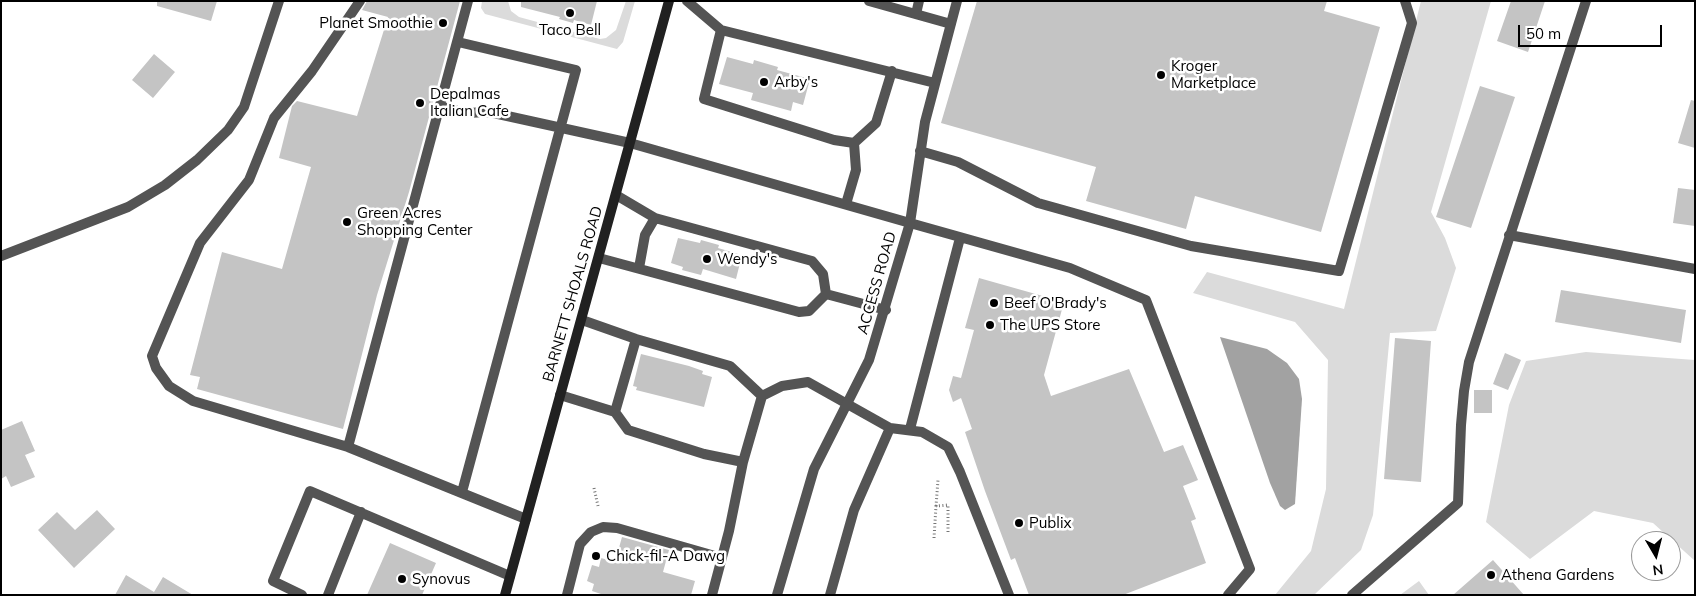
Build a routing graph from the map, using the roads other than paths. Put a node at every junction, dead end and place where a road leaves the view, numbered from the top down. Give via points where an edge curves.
1 (279, 1) edge
2 (360, 1) edge
3 (468, 1) edge
4 (669, 1) edge
5 (687, 1) edge
6 (869, 1) edge
7 (919, 1) edge
8 (957, 1) edge
9 (1406, 1) edge
10 (1586, 1) edge
11 (916, 14) junction
12 (951, 24) junction
13 (721, 30) junction
14 (458, 42) junction
15 (892, 71) junction
16 (936, 83) junction
17 (440, 106) junction
18 (560, 128) junction
19 (630, 143) junction
20 (854, 143) junction
21 (920, 151) junction
22 (616, 195) junction
23 (846, 204) junction
24 (654, 218) junction
25 (910, 223) junction
26 (1509, 236) junction
27 (960, 238) junction
28 (1, 256) edge
29 (599, 258) junction
30 (639, 268) junction
31 (1695, 269) edge
32 (826, 294) junction
33 (886, 310) junction
34 (582, 320) junction
35 (636, 340) junction
36 (560, 395) junction
37 (762, 396) junction
38 (847, 406) junction
39 (615, 412) junction
40 (890, 428) junction
41 (910, 429) junction
42 (348, 448) junction
43 (743, 462) junction
44 (462, 492) junction
45 (362, 512) junction
46 (526, 519) junction
47 (722, 558) junction
48 (510, 576) junction
49 (302, 595) edge
50 (328, 595) edge
51 (504, 595) edge
52 (567, 595) edge
53 (712, 595) edge
54 (777, 595) edge
55 (830, 595) edge
56 (1009, 595) edge
57 (1228, 595) edge
58 (1352, 595) edge

1 - 28 street via 244,107 228,130 197,160 165,185 128,207
2 - 42 street via 312,71 274,118 249,180 200,243 152,356 169,386 193,401
3 - 14 street
4 - 19 main road, BARNETT SHOALS ROAD
5 - 13 street
6 - 11 street
7 - 11 street
8 - 12 street
9 - 21 street via 1412,23 1339,271 1191,246 1038,203 958,162
10 - 26 street
11 - 12 street
12 - 16 street
13 - 15 street
13 - 20 street via 704,99 834,140
14 - 17 street
14 - 18 street via 576,70
15 - 16 street
15 - 20 street via 876,123
16 - 21 street
17 - 18 street, ACCESS ROAD via 465,112 489,112
17 - 42 street
18 - 19 street, ACCESS ROAD
18 - 44 street
19 - 22 main road, BARNETT SHOALS ROAD
19 - 23 street, ACCESS ROAD
20 - 23 street via 856,170
21 - 25 street
22 - 24 street
22 - 29 main road, BARNETT SHOALS ROAD
23 - 25 street, ACCESS ROAD
24 - 30 street via 645,235
24 - 32 street via 812,261 822,274
25 - 27 street
25 - 33 street, ACCESS ROAD
26 - 31 street
26 - 58 street via 1469,362 1461,425 1458,503
27 - 41 street
27 - 57 street via 1070,268 1146,300 1250,569
29 - 30 street
29 - 34 main road, BARNETT SHOALS ROAD
30 - 32 street via 799,312 809,311
32 - 33 street
33 - 38 street, ACCESS ROAD via 869,360
34 - 35 street
34 - 36 main road, BARNETT SHOALS ROAD
35 - 37 street via 730,366
35 - 39 street
36 - 39 street
36 - 46 main road, BARNETT SHOALS ROAD
37 - 38 street via 782,386 808,382
37 - 43 street
38 - 40 street
38 - 54 street, ACCESS ROAD via 814,469
39 - 43 street via 628,430 704,454
40 - 41 street
40 - 55 street via 854,510
41 - 56 street via 934,437 948,447
42 - 44 street
43 - 47 street
44 - 46 street
45 - 48 street
45 - 49 street via 310,491 273,581
45 - 50 street
46 - 48 main road, BARNETT SHOALS ROAD
47 - 52 street via 617,528 603,527 591,532 580,544
47 - 53 street
48 - 51 main road, BARNETT SHOALS ROAD

